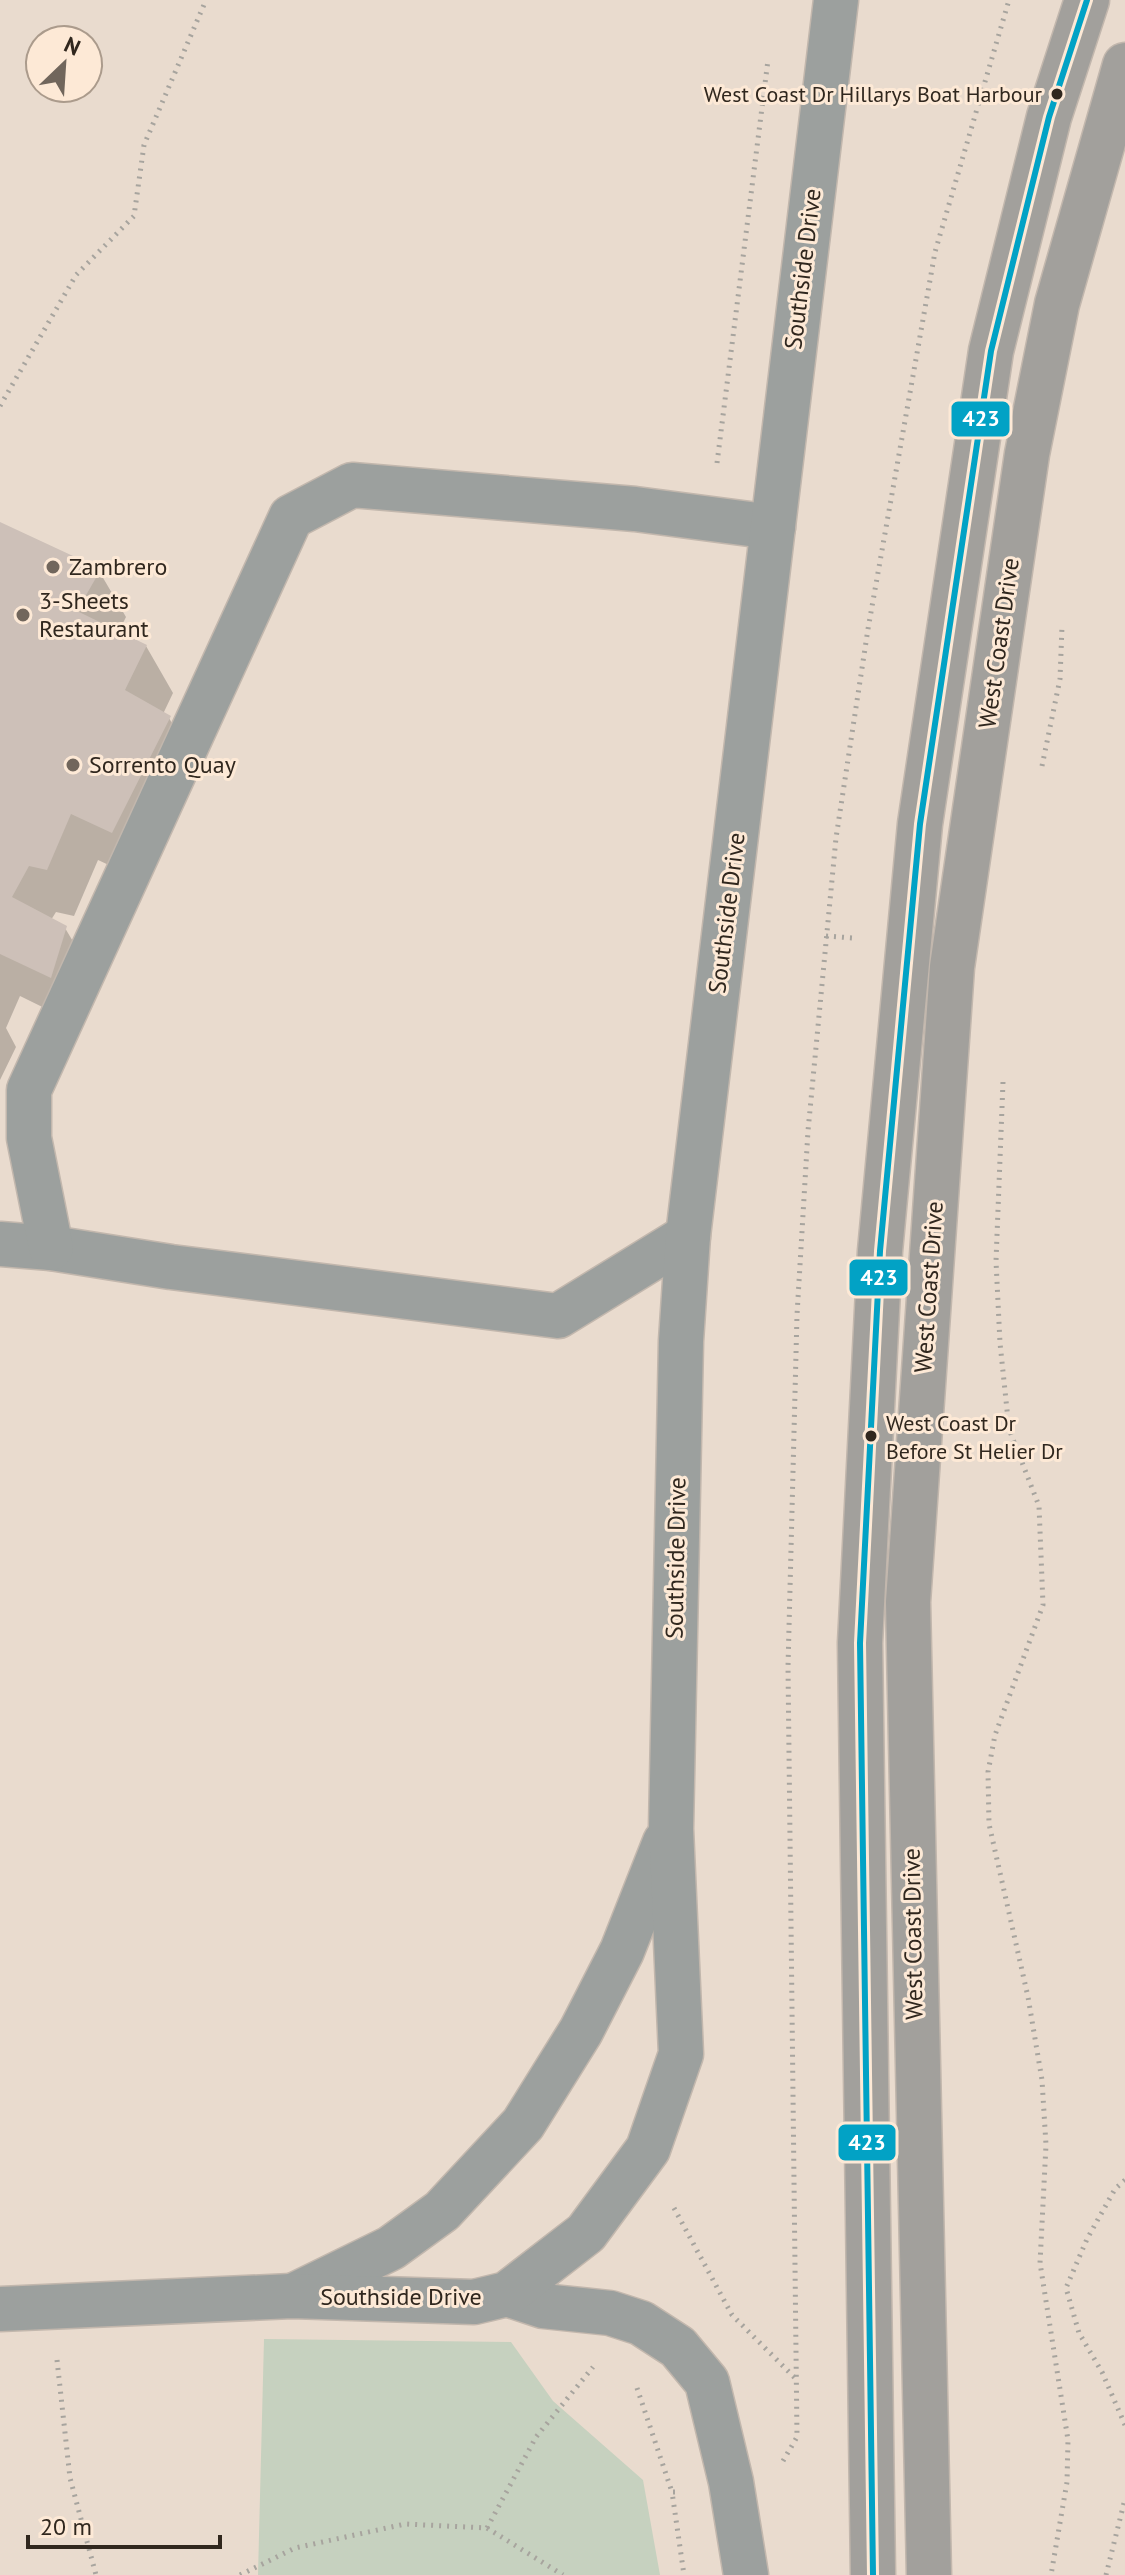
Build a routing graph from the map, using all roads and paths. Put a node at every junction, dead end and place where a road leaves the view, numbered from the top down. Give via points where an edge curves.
1 (206, 0) edge
2 (836, 0) edge
3 (1087, 0) edge
4 (1125, 65) edge
5 (0, 406) edge
6 (773, 527) junction
7 (1063, 616) dead end
8 (1041, 769) dead end
9 (1002, 1073) dead end
10 (688, 1236) junction
11 (0, 1244) edge
12 (51, 1248) junction
13 (671, 1829) junction
14 (1125, 2180) edge
15 (669, 2198) dead end
16 (507, 2294) junction
17 (292, 2296) junction
18 (0, 2309) edge
19 (599, 2358) dead end
20 (796, 2378) dead end
21 (62, 2393) dead end
22 (1125, 2425) edge
23 (1125, 2499) edge
24 (487, 2528) junction
25 (96, 2575) edge
26 (240, 2575) edge
27 (563, 2575) edge
28 (746, 2575) edge
29 (873, 2575) edge
30 (929, 2575) edge
31 (1051, 2575) edge
32 (1106, 2575) edge

1 - 5 path via 144,145 134,216 76,275
2 - 6 street, Southside Drive
3 - 29 main road, West Coast Drive via 1049,117 991,351 920,824 880,1251 860,1643
4 - 30 main road, West Coast Drive via 1057,304 1027,454 952,967 908,1602
6 - 10 street, Southside Drive
6 - 12 street via 635,509 352,485 291,517 29,1090 29,1138
7 - 8 path via 1060,679
9 - 31 path via 996,1261 1000,1343 1009,1429 1039,1506 1043,1605 995,1735 988,1772 989,1824 1042,2080 1046,2145 1040,2263 1068,2440 1067,2482
10 - 12 street via 558,1316
10 - 13 street, Southside Drive
11 - 12 street
13 - 16 street, Southside Drive via 681,2054 653,2136 586,2233
13 - 17 street, Southside Drive via 622,1951 581,2031 523,2124 442,2211 391,2248
14 - 22 path via 1087,2239 1066,2288 1079,2333
15 - 20 path via 732,2315
16 - 17 street, Southside Drive via 474,2302
16 - 28 street via 543,2306 620,2316 678,2347 707,2382
17 - 18 street, Southside Drive
19 - 24 path via 536,2437
21 - 25 path via 70,2478
23 - 32 path
24 - 26 path via 405,2524 295,2548
24 - 27 path

